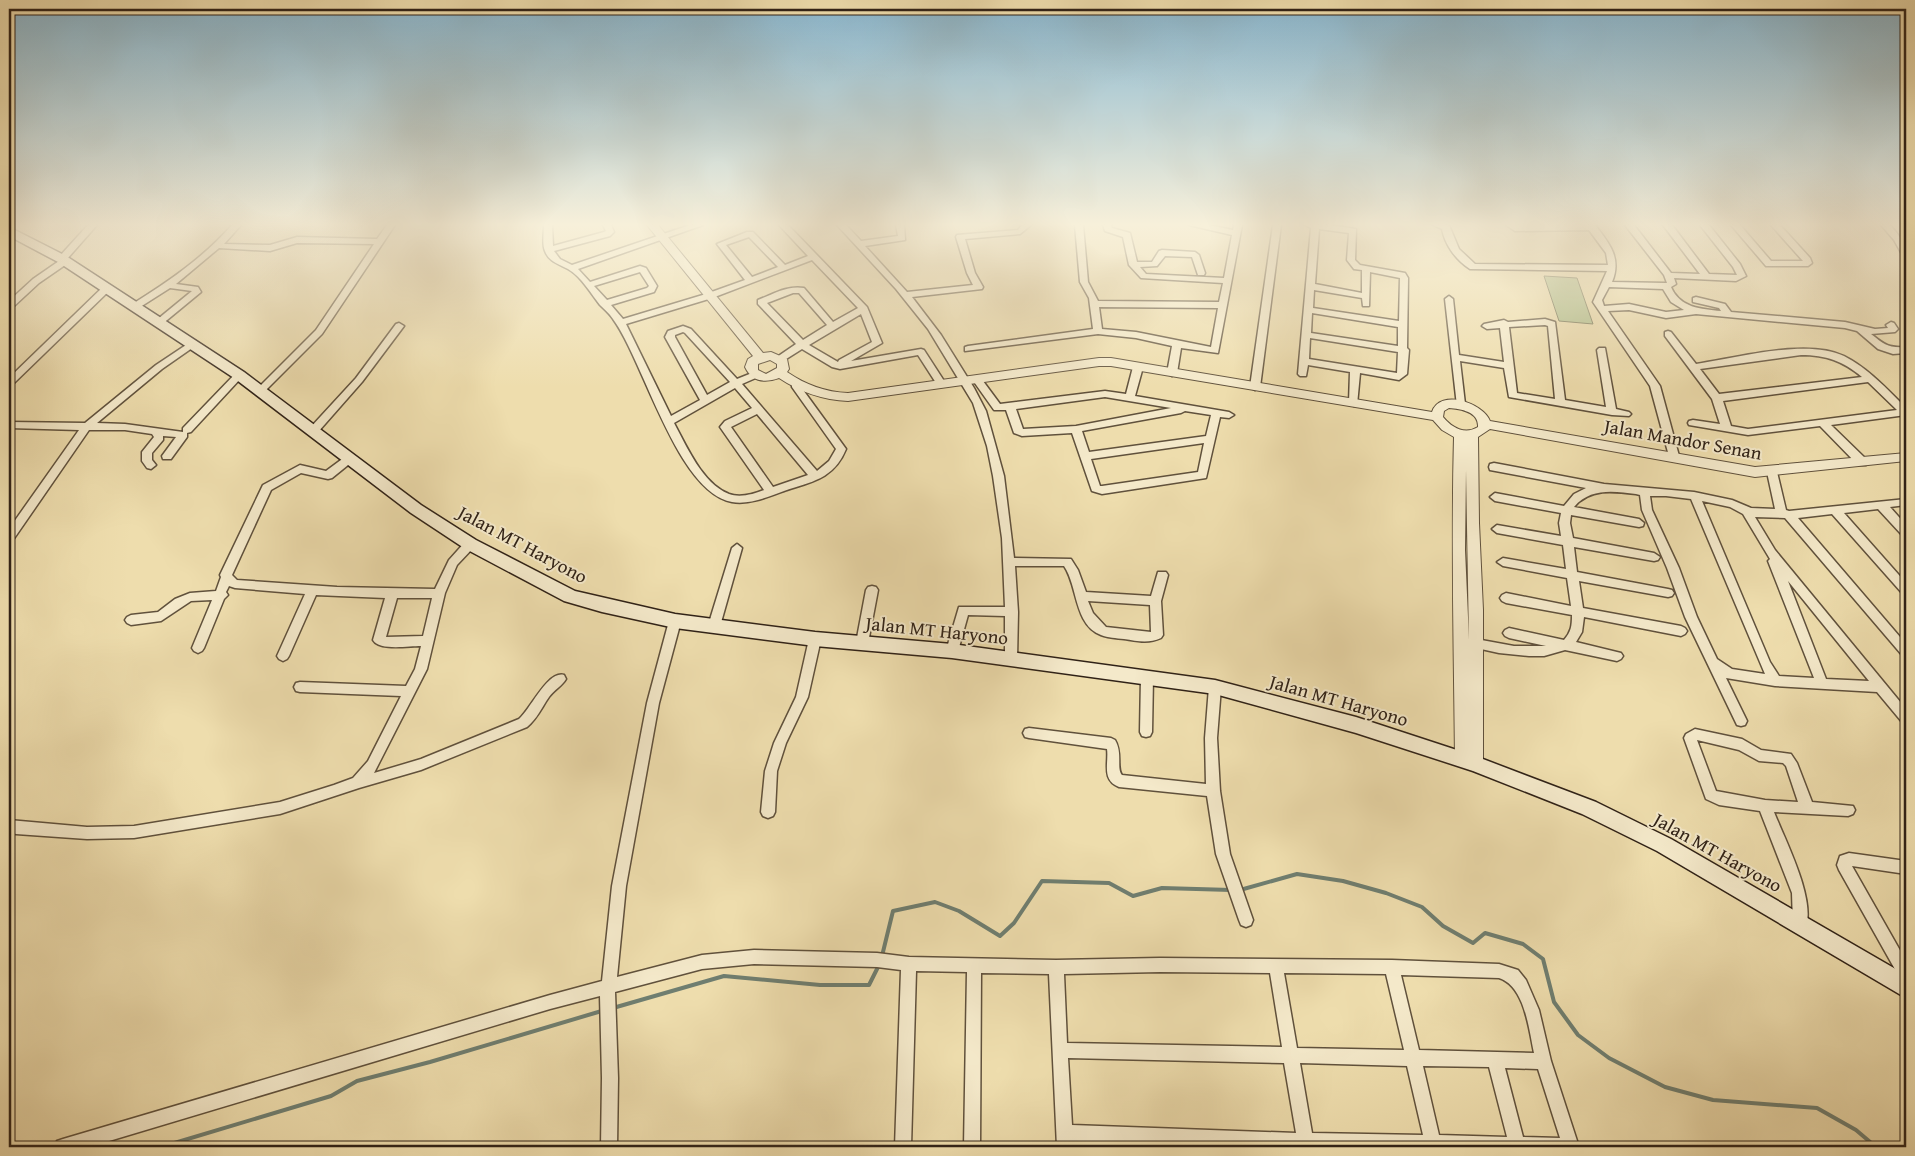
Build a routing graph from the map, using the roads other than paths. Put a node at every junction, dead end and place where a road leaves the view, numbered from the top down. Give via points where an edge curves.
1 (39, 279) edge
2 (93, 279) edge
3 (177, 279) edge
4 (355, 279) edge
5 (582, 279) edge
6 (608, 279) edge
7 (649, 279) edge
8 (695, 279) edge
9 (755, 279) edge
10 (835, 279) edge
11 (891, 279) edge
12 (974, 279) edge
13 (1084, 279) edge
14 (1186, 279) edge
15 (1270, 279) edge
16 (1309, 279) edge
17 (1366, 279) edge
18 (1404, 279) edge
19 (1609, 279) edge
20 (1670, 279) edge
21 (750, 281) joint
22 (1228, 281) joint
23 (1607, 284) junction
24 (588, 285) junction
25 (168, 286) junction
26 (1309, 286) junction
27 (1666, 286) junction
28 (107, 288) junction
29 (906, 295) junction
30 (709, 296) junction
31 (1449, 299) dead end
32 (1696, 300) dead end
33 (604, 304) junction
34 (1095, 304) junction
35 (1224, 305) junction
36 (9, 306) edge
37 (134, 307) junction
38 (864, 309) junction
39 (1602, 309) junction
40 (1308, 310) junction
41 (1696, 311) junction
42 (1729, 315) junction
43 (158, 323) junction
44 (621, 323) junction
45 (1504, 323) junction
46 (1404, 325) junction
47 (1891, 325) dead end
48 (399, 326) dead end
49 (832, 326) junction
50 (1487, 326) dead end
51 (1098, 330) junction
52 (1861, 330) junction
53 (1668, 334) dead end
54 (1307, 335) junction
55 (192, 344) junction
56 (1177, 344) junction
57 (802, 345) junction
58 (968, 349) dead end
59 (1404, 350) junction
60 (1602, 350) dead end
61 (1906, 350) edge
62 (760, 357) junction
63 (1456, 357) junction
64 (780, 358) junction
65 (1304, 361) junction
66 (835, 365) junction
67 (1510, 366) junction
68 (1138, 367) junction
69 (1694, 367) junction
70 (1355, 370) junction
71 (780, 373) junction
72 (1172, 373) junction
73 (1303, 374) dead end
74 (239, 375) junction
75 (755, 375) junction
76 (1869, 379) junction
77 (971, 380) junction
78 (9, 383) edge
79 (736, 383) junction
80 (941, 384) junction
81 (795, 385) junction
82 (1255, 387) junction
83 (262, 390) junction
84 (1130, 398) junction
85 (1717, 398) junction
86 (705, 400) junction
87 (1354, 403) junction
88 (1560, 403) junction
89 (1460, 404) junction
90 (1010, 406) junction
91 (758, 409) junction
92 (1190, 409) junction
93 (1612, 412) junction
94 (1906, 412) edge
95 (1216, 413) junction
96 (1626, 414) dead end
97 (1229, 416) dead end
98 (1437, 418) junction
99 (669, 422) junction
100 (1823, 423) junction
101 (1485, 424) junction
102 (1693, 424) dead end
103 (9, 425) edge
104 (86, 427) junction
105 (1076, 429) junction
106 (1727, 429) junction
107 (187, 430) dead end
108 (314, 430) junction
109 (156, 431) junction
110 (1466, 434) junction
111 (1210, 439) junction
112 (167, 456) dead end
113 (1086, 456) junction
114 (1674, 456) junction
115 (1906, 457) edge
116 (349, 458) junction
117 (1862, 462) junction
118 (150, 465) dead end
119 (1494, 467) dead end
120 (1772, 472) junction
121 (816, 477) junction
122 (1602, 487) junction
123 (771, 492) junction
124 (1647, 492) junction
125 (1695, 496) junction
126 (1495, 497) dead end
127 (1903, 502) dead end
128 (1881, 505) junction
129 (1568, 510) junction
130 (1835, 510) junction
131 (1747, 512) junction
132 (1785, 513) junction
133 (1466, 522) junction
134 (1640, 522) dead end
135 (1497, 529) dead end
136 (1906, 532) edge
137 (9, 537) edge
138 (1568, 542) junction
139 (470, 544) junction
140 (737, 548) dead end
141 (1771, 553) junction
142 (1654, 557) dead end
143 (1008, 562) junction
144 (1503, 562) dead end
145 (1162, 575) dead end
146 (1572, 575) junction
147 (227, 578) junction
148 (872, 590) dead end
149 (1906, 590) edge
150 (312, 591) junction
151 (439, 593) junction
152 (1668, 593) dead end
153 (392, 594) junction
154 (222, 595) junction
155 (1080, 596) junction
156 (1506, 598) dead end
157 (1155, 601) junction
158 (1012, 612) junction
159 (1578, 612) junction
160 (131, 620) dead end
161 (675, 621) junction
162 (714, 626) junction
163 (1681, 631) dead end
164 (1509, 633) dead end
165 (814, 639) junction
166 (427, 641) junction
167 (862, 643) junction
168 (1476, 644) junction
169 (1564, 645) junction
170 (198, 648) dead end
171 (952, 651) junction
172 (1906, 652) edge
173 (283, 656) dead end
174 (1617, 656) dead end
175 (1011, 659) junction
176 (1711, 660) junction
177 (1147, 677) junction
178 (560, 679) dead end
179 (1775, 681) junction
180 (1822, 683) junction
181 (1215, 687) junction
182 (1880, 687) junction
183 (300, 688) dead end
184 (409, 691) junction
185 (1906, 718) edge
186 (1741, 721) dead end
187 (1146, 732) dead end
188 (1029, 733) dead end
189 (1469, 762) junction
190 (358, 782) junction
191 (1213, 791) junction
192 (1765, 806) junction
193 (1807, 808) junction
194 (1848, 810) dead end
195 (768, 812) dead end
196 (9, 826) edge
197 (1906, 867) edge
198 (1246, 920) dead end
199 (1800, 924) junction
200 (909, 964) junction
201 (974, 964) junction
202 (1276, 967) junction
203 (1392, 967) junction
204 (1056, 968) junction
205 (1906, 975) edge
206 (1906, 988) edge
207 (607, 993) junction
208 (1061, 1050) junction
209 (1292, 1056) junction
210 (1412, 1059) junction
211 (1495, 1061) junction
212 (1543, 1062) junction
213 (1065, 1140) edge
214 (1433, 1143) junction
215 (1306, 1144) edge
216 (1517, 1145) junction
217 (1571, 1146) edge
218 (64, 1147) edge
219 (609, 1147) edge
220 (903, 1147) edge
221 (972, 1147) edge

1 - 36 street
2 - 28 main road, Jalan MT Haryono
3 - 25 street
4 - 83 street via 319,332
5 - 24 street
6 - 24 street
7 - 33 street via 653,286 651,290
8 - 30 street
9 - 21 street
10 - 38 street
11 - 29 street
12 - 29 street via 979,288
13 - 34 street
14 - 22 street
15 - 82 street
16 - 26 street
17 - 26 street via 1366,300
18 - 46 street
19 - 23 street
20 - 27 street via 1672,284
21 - 30 street
22 - 35 street
23 - 27 street
23 - 39 street via 1596,302
24 - 33 street
25 - 37 street
25 - 43 street via 195,289 197,292
26 - 40 street
27 - 41 street via 1670,297 1678,304
28 - 37 main road, Jalan MT Haryono
28 - 78 street
29 - 77 street
30 - 44 street
30 - 62 street
31 - 63 street
32 - 42 street via 1724,307
33 - 44 street
34 - 35 street
34 - 51 street
35 - 56 street via 1215,351
37 - 43 main road, Jalan MT Haryono
38 - 49 street
38 - 66 street via 877,343
39 - 41 street via 1629,307 1666,315
39 - 114 street via 1655,386
40 - 46 street
40 - 54 street
41 - 42 street
42 - 52 street
43 - 55 main road, Jalan MT Haryono
44 - 99 street
45 - 50 street
45 - 67 street
45 - 88 street via 1552,324
46 - 59 street
47 - 52 street via 1892,330
48 - 108 street via 359,380
49 - 57 street
49 - 57 street via 801,290 762,301 762,305
51 - 56 street
51 - 58 street
52 - 61 street via 1881,347 1893,351
53 - 69 street
54 - 59 street
54 - 65 street
55 - 74 main road, Jalan MT Haryono
55 - 104 street
56 - 72 street
57 - 64 street
57 - 66 street
59 - 70 street via 1401,376
60 - 93 street
62 - 64 street
62 - 75 street via 750,366
63 - 67 street
63 - 89 street
64 - 71 street via 784,366
65 - 70 street
65 - 73 street
66 - 80 street via 921,352
67 - 88 street via 1512,395
68 - 72 street
68 - 77 street via 1100,362
68 - 84 street
69 - 76 street via 1814,352 1830,354
69 - 85 street
70 - 87 street
71 - 75 street via 768,378
71 - 81 street
72 - 82 street
74 - 83 main road, Jalan MT Haryono
74 - 107 street
75 - 79 street
76 - 85 street
76 - 94 street
77 - 80 street
77 - 90 street via 998,408
77 - 143 street via 992,452
79 - 86 street
79 - 86 street via 688,330 671,333 670,337
79 - 91 street
80 - 81 street via 838,397
81 - 121 street via 841,449 836,461
82 - 87 street
83 - 108 main road, Jalan MT Haryono
84 - 90 street via 1096,394
84 - 92 street
85 - 106 street
86 - 99 street
87 - 98 street
88 - 93 street
89 - 98 street via 1447,404 1439,409
89 - 101 street via 1481,415
90 - 105 street via 1020,432
91 - 121 street
91 - 123 street via 725,427
92 - 95 street
92 - 105 street
93 - 96 street
94 - 100 street
95 - 97 street
95 - 111 street
98 - 110 street via 1449,430
99 - 123 street via 698,474 716,492 742,499
100 - 106 street via 1748,432
100 - 117 street
101 - 110 street via 1479,433
101 - 114 street, Jalan Mandor Senan
102 - 106 street
103 - 104 street
104 - 109 street
104 - 137 street
105 - 113 street
108 - 116 main road, Jalan MT Haryono
109 - 112 street via 184,435
109 - 118 street via 159,438 147,452
110 - 133 street
111 - 113 street
111 - 113 street via 1202,475 1102,490 1096,488
114 - 120 street, Jalan Mandor Senan via 1748,471
115 - 117 street, Jalan Mandor Senan
116 - 139 main road, Jalan MT Haryono via 416,509
116 - 147 street via 328,475 300,469 268,488
117 - 120 street, Jalan Mandor Senan
119 - 122 street
120 - 132 street
121 - 123 street
122 - 124 street
122 - 129 street via 1574,500
124 - 125 street via 1655,490
124 - 176 street via 1644,497 1647,510
125 - 131 street via 1730,504
125 - 179 street
126 - 129 street
127 - 128 street
128 - 130 street
128 - 136 street
129 - 134 street
129 - 138 street via 1564,524
130 - 132 street
130 - 149 street
131 - 132 street
131 - 141 street
132 - 172 street
133 - 168 street
133 - 189 street via 1458,550 1462,706
135 - 138 street
138 - 142 street
138 - 146 street
139 - 151 street via 453,563
139 - 161 main road, Jalan MT Haryono via 570,596
140 - 162 street
141 - 180 street
141 - 182 street
143 - 155 street via 1067,562 1072,568
143 - 158 street
144 - 146 street
145 - 157 street
146 - 152 street
146 - 159 street
147 - 150 street via 235,584
147 - 154 street
148 - 167 street
150 - 153 street
150 - 173 street
151 - 153 street
151 - 166 street
153 - 166 street via 379,640
154 - 160 street via 190,597 161,616
154 - 170 street
155 - 157 street
155 - 157 street via 1090,619 1103,631 1150,638 1157,635
156 - 159 street
158 - 171 street via 963,610
158 - 175 street
159 - 163 street
159 - 169 street via 1574,636
161 - 162 main road, Jalan MT Haryono
161 - 207 street via 653,703 636,791 619,886
162 - 165 main road, Jalan MT Haryono
164 - 169 street
165 - 167 main road, Jalan MT Haryono
165 - 195 street via 802,697 780,743 772,771
166 - 184 street via 421,669
167 - 171 main road, Jalan MT Haryono
168 - 169 street via 1529,652
168 - 189 street
169 - 174 street
171 - 175 main road, Jalan MT Haryono
175 - 177 main road, Jalan MT Haryono
176 - 179 street via 1729,674
176 - 186 street
177 - 181 main road, Jalan MT Haryono
177 - 187 street
178 - 190 street via 523,723 442,758
179 - 180 street
180 - 182 street
181 - 189 main road, Jalan MT Haryono via 1356,725
181 - 191 street via 1211,738
182 - 185 street
183 - 184 street
184 - 190 street via 373,765
188 - 191 street via 1111,744 1114,748 1112,771 1119,781
189 - 199 main road, Jalan MT Haryono via 1567,798 1624,825
190 - 196 street via 280,808 134,832 87,833
191 - 198 street via 1223,854
192 - 193 street
192 - 193 street via 1719,799 1711,794 1690,738 1692,735 1746,746 1759,755 1786,758 1791,763
192 - 199 street via 1800,893
193 - 194 street
197 - 205 street via 1849,859 1844,865
199 - 206 main road, Jalan MT Haryono
200 - 201 street
200 - 207 street via 746,957 702,962
200 - 220 street
201 - 204 street
201 - 221 street
202 - 203 street
202 - 204 street via 1160,965
202 - 209 street
203 - 210 street
203 - 212 street via 1499,971 1513,975 1534,1015
204 - 208 street
207 - 218 street via 550,1002
207 - 219 street
208 - 209 street
208 - 213 street
209 - 210 street
209 - 215 street
210 - 211 street
210 - 214 street
211 - 212 street
211 - 216 street
212 - 217 street
213 - 215 street
214 - 215 street
214 - 216 street
216 - 217 street

